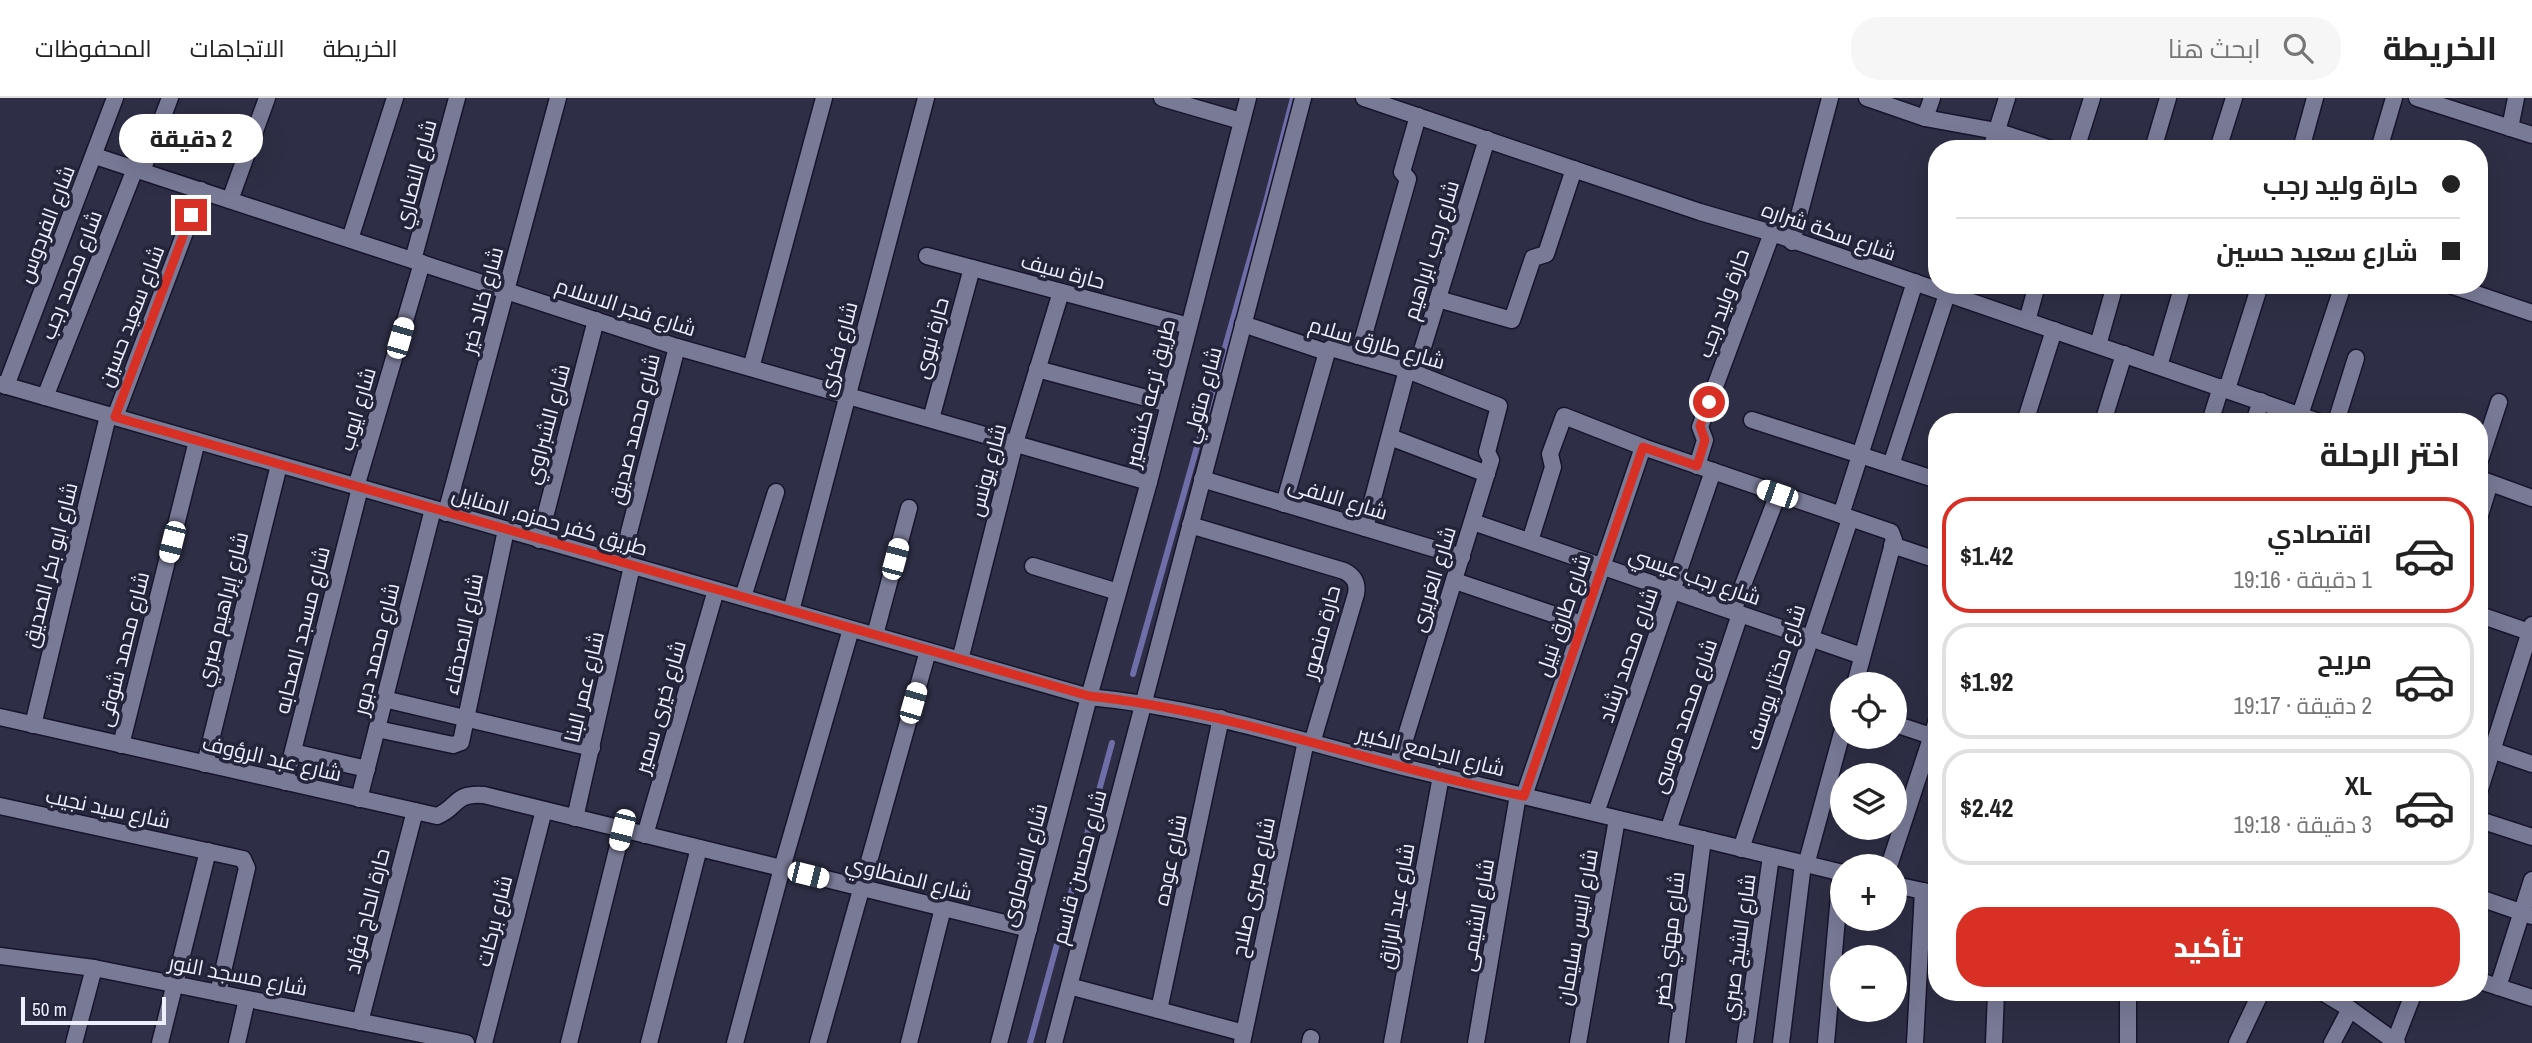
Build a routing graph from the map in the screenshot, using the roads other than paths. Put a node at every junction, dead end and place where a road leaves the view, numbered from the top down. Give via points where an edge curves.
1 (116, 98) edge
2 (170, 98) edge
3 (267, 98) edge
4 (396, 98) edge
5 (457, 98) edge
6 (558, 98) edge
7 (824, 98) edge
8 (926, 98) edge
9 (1162, 98) edge
10 (1248, 98) edge
11 (1303, 98) edge
12 (1364, 98) edge
13 (1830, 98) edge
14 (1867, 98) edge
15 (1932, 98) edge
16 (2007, 98) edge
17 (2092, 98) edge
18 (2168, 98) edge
19 (2234, 98) edge
20 (2315, 98) edge
21 (2394, 98) edge
22 (2417, 98) edge
23 (2516, 98) edge
24 (1419, 116) junction
25 (1925, 118) junction
26 (1241, 121) junction
27 (2510, 128) junction
28 (1996, 131) junction
29 (2532, 135) edge
30 (1486, 139) junction
31 (1994, 140) edge
32 (2024, 140) edge
33 (2079, 140) edge
34 (2156, 140) edge
35 (2221, 140) edge
36 (2303, 140) edge
37 (2382, 140) edge
38 (95, 156) junction
39 (1574, 169) junction
40 (139, 170) junction
41 (201, 190) junction
42 (230, 200) junction
43 (1772, 233) junction
44 (350, 239) junction
45 (1792, 242) junction
46 (926, 256) dead end
47 (417, 262) junction
48 (972, 268) junction
49 (1915, 282) junction
50 (1928, 285) edge
51 (506, 290) junction
52 (1061, 292) junction
53 (1947, 294) edge
54 (1961, 294) edge
55 (2035, 294) edge
56 (2112, 294) edge
57 (2180, 294) edge
58 (2257, 294) edge
59 (2340, 294) edge
60 (2476, 294) edge
61 (1438, 299) junction
62 (2532, 313) edge
63 (596, 320) junction
64 (2027, 321) junction
65 (1243, 324) junction
66 (1189, 326) junction
67 (2054, 330) junction
68 (2098, 345) junction
69 (677, 346) junction
70 (1327, 352) junction
71 (2124, 354) junction
72 (1358, 356) junction
73 (2356, 358) dead end
74 (2159, 366) junction
75 (751, 368) junction
76 (1037, 369) junction
77 (1411, 371) junction
78 (3, 385) edge
79 (2224, 388) junction
80 (848, 396) junction
81 (46, 397) junction
82 (2261, 401) junction
83 (2499, 402) dead end
84 (1169, 404) junction
85 (1499, 406) joint
86 (2028, 413) edge
87 (2106, 413) edge
88 (2214, 413) edge
89 (2257, 413) edge
90 (2294, 413) edge
91 (2301, 413) edge
92 (2339, 413) edge
93 (111, 416) junction
94 (931, 419) junction
95 (1752, 420) dead end
96 (2488, 436) edge
97 (1390, 437) junction
98 (197, 441) junction
99 (1014, 443) junction
100 (1643, 447) junction
101 (1860, 455) junction
102 (279, 465) junction
103 (1891, 465) junction
104 (1705, 469) junction
105 (1487, 474) junction
106 (1928, 477) edge
107 (1202, 479) junction
108 (1149, 482) junction
109 (2488, 482) edge
110 (358, 488) junction
111 (776, 492) dead end
112 (1777, 494) junction
113 (2532, 498) edge
114 (1284, 504) junction
115 (909, 508) dead end
116 (440, 511) junction
117 (1845, 517) junction
118 (1473, 522) junction
119 (1190, 525) junction
120 (1365, 528) junction
121 (506, 530) junction
122 (539, 540) junction
123 (1530, 541) junction
124 (1892, 545) junction
125 (1462, 557) junction
126 (1928, 557) edge
127 (627, 564) junction
128 (1033, 566) dead end
129 (1602, 566) junction
130 (1455, 581) junction
131 (716, 590) junction
132 (1672, 590) junction
133 (1118, 592) junction
134 (743, 597) junction
135 (791, 611) junction
136 (1737, 613) junction
137 (2488, 617) edge
138 (1582, 624) junction
139 (851, 629) junction
140 (2531, 630) edge
141 (875, 635) junction
142 (1809, 637) junction
143 (929, 651) junction
144 (1862, 656) junction
145 (960, 660) junction
146 (1858, 672) edge
147 (1089, 696) junction
148 (384, 699) junction
149 (1144, 702) junction
150 (0, 717) edge
151 (1222, 718) junction
152 (467, 719) junction
153 (33, 725) junction
154 (1907, 728) edge
155 (377, 729) junction
156 (1928, 735) edge
157 (1309, 742) junction
158 (2488, 743) edge
159 (121, 746) junction
160 (592, 748) junction
161 (1837, 749) edge
162 (2488, 749) edge
163 (293, 752) junction
164 (1928, 754) edge
165 (205, 764) junction
166 (2532, 764) edge
167 (1397, 765) junction
168 (367, 769) junction
169 (1441, 776) junction
170 (285, 782) junction
171 (1521, 795) junction
172 (359, 799) junction
173 (0, 806) edge
174 (544, 810) junction
175 (415, 811) junction
176 (1596, 813) junction
177 (575, 818) junction
178 (1617, 819) junction
179 (2488, 823) edge
180 (622, 830) junction
181 (1668, 831) junction
182 (645, 835) junction
183 (2532, 837) edge
184 (1703, 839) junction
185 (698, 848) junction
186 (1741, 849) junction
187 (208, 851) junction
188 (1893, 854) edge
189 (1771, 856) junction
190 (1805, 864) junction
191 (782, 869) junction
192 (1830, 870) edge
193 (2532, 880) edge
194 (860, 888) junction
195 (1907, 888) edge
196 (1928, 893) edge
197 (2488, 901) edge
198 (943, 908) junction
199 (1928, 914) edge
200 (2527, 914) edge
201 (1029, 929) junction
202 (1837, 931) edge
203 (0, 956) edge
204 (94, 968) junction
205 (175, 984) junction
206 (2488, 984) edge
207 (1069, 986) junction
208 (2498, 987) junction
209 (218, 993) junction
210 (2532, 998) edge
211 (247, 999) junction
212 (1996, 1001) edge
213 (2127, 1001) edge
214 (2258, 1001) edge
215 (2338, 1001) edge
216 (2411, 1001) edge
217 (2350, 1009) junction
218 (1159, 1010) junction
219 (360, 1022) junction
220 (406, 1037) edge
221 (1243, 1038) edge
222 (455, 1042) edge
223 (2396, 1042) edge
224 (74, 1043) edge
225 (160, 1043) edge
226 (237, 1043) edge
227 (484, 1043) edge
228 (569, 1043) edge
229 (649, 1043) edge
230 (735, 1043) edge
231 (818, 1043) edge
232 (909, 1043) edge
233 (999, 1043) edge
234 (1054, 1043) edge
235 (1392, 1043) edge
236 (1476, 1043) edge
237 (1578, 1043) edge
238 (1677, 1043) edge
239 (1745, 1043) edge
240 (1781, 1043) edge
241 (1826, 1043) edge
242 (1916, 1043) edge
243 (1994, 1043) edge
244 (2128, 1043) edge
245 (2237, 1043) edge
246 (2332, 1043) edge

1 - 38 street, شارع الفردوس
2 - 40 street, شارع محمد رجب
3 - 42 street
4 - 44 street
5 - 47 street, شارع النصاري
6 - 51 street, شارع خالد خير
7 - 75 street
8 - 80 street, شارع فكرى
9 - 26 street
10 - 26 street, طريق ترعه كشمير
11 - 65 street, شارع متولي
12 - 24 street, شارع سكة شراره
13 - 45 street
14 - 25 street
15 - 25 street
16 - 28 street
17 - 33 street
18 - 34 street
19 - 35 street
20 - 36 street
21 - 37 street
22 - 27 street
23 - 27 street
24 - 30 street, شارع سكة شراره
24 - 72 street via 1402,172 1408,180
25 - 28 street
26 - 66 street, طريق ترعه كشمير
27 - 29 street
28 - 31 street
28 - 32 street
30 - 39 street, شارع سكة شراره
30 - 61 street, شارع رجب ابراهيم
38 - 40 street, شارع فجر الاسلام
38 - 78 street, شارع الفردوس
39 - 43 street, شارع سكة شراره
39 - 61 street via 1546,254 1533,258 1512,320
40 - 41 street, شارع فجر الاسلام
40 - 81 street, شارع محمد رجب
41 - 42 street, شارع فجر الاسلام
41 - 93 street, شارع سعيد حسين
42 - 44 street, شارع فجر الاسلام
43 - 45 street, شارع سكة شراره
43 - 104 street, حارة وليد رجب via 1700,426
44 - 47 street, شارع فجر الاسلام
45 - 49 street, شارع سكة شراره
46 - 48 street, حارة سيف
47 - 51 street, شارع فجر الاسلام
47 - 110 street, شارع ايوب
48 - 52 street, حارة سيف
48 - 94 street, حارة نبوى
49 - 50 street, شارع سكة شراره
49 - 101 street, شارع مختار يوسف
51 - 63 street, شارع فجر الاسلام
51 - 116 street, شارع خالد خير
52 - 66 street, حارة سيف
52 - 76 street, شارع يونس
53 - 103 street
54 - 64 street, شارع سكة شراره
55 - 64 street
56 - 68 street
57 - 74 street
58 - 79 street
59 - 91 street
60 - 62 street
61 - 77 street, شارع رجب ابراهيم
63 - 69 street, شارع فجر الاسلام
63 - 122 street, شارع الشبراوي
64 - 67 street, شارع سكة شراره
65 - 70 street, شارع طارق سلام
65 - 107 street, شارع متولي
66 - 84 street, طريق ترعه كشمير
67 - 68 street, شارع سكة شراره
67 - 86 street
68 - 71 street, شارع سكة شراره
69 - 75 street, شارع فجر الاسلام
69 - 127 street, شارع محمد صديق
70 - 72 street, شارع طارق سلام via 1331,348
70 - 114 street
71 - 74 street, شارع سكة شراره
71 - 87 street
72 - 77 street, شارع طارق سلام
73 - 92 street
74 - 79 street, شارع سكة شراره
75 - 80 street, شارع فجر الاسلام
76 - 84 street
76 - 99 street, شارع يونس
77 - 85 street, شارع طارق سلام
77 - 97 street, شارع رجب ابراهيم
78 - 81 street, طريق كفر حمزه, المنايل
79 - 82 street, شارع سكة شراره
79 - 88 street
80 - 94 street, شارع فجر الاسلام
80 - 135 street, شارع فكرى
81 - 93 street, طريق كفر حمزه, المنايل
82 - 89 street
82 - 90 street, شارع سكة شراره
83 - 96 street
84 - 108 street, طريق ترعه كشمير
85 - 105 street, شارع الغريرى via 1487,452 1491,460
93 - 98 street, طريق كفر حمزه, المنايل
93 - 153 street, شارع ابو بكر الصديق
94 - 99 street, شارع فجر الاسلام
95 - 101 street
97 - 105 street
97 - 120 street, شارع رجب ابراهيم
98 - 102 street, طريق كفر حمزه, المنايل
98 - 159 street, شارع محمد شوقى
99 - 108 street, شارع فجر الاسلام
99 - 145 street, شارع يونس
100 - 104 street
100 - 123 street via 1564,416 1549,454 1553,467
100 - 129 street, شارع طارق نبيل
101 - 103 street
101 - 117 street, شارع مختار يوسف
102 - 110 street, طريق كفر حمزه, المنايل
102 - 165 street, شارع إبراهيم صبري
103 - 106 street
104 - 112 street
104 - 132 street, شارع محمد رشاد
105 - 118 street, شارع الغريرى
107 - 114 street, شارع الالفى
107 - 119 street, شارع متولي
108 - 133 street, طريق ترعه كشمير
109 - 113 street
110 - 116 street, طريق كفر حمزه, المنايل
110 - 163 street, شارع مسجد الصحابه
111 - 134 street
112 - 117 street
112 - 136 street, شارع محمد موسى
114 - 120 street, شارع الالفى
115 - 141 street
116 - 121 street, طريق كفر حمزه, المنايل
116 - 148 street, شارع محمد دبور
117 - 124 street via 1891,532
117 - 142 street, شارع مختار يوسف
118 - 123 street, شارع رجب عيسي
118 - 125 street, شارع الغريرى
119 - 149 street, شارع متولي
119 - 157 street, حارة منصور via 1344,571 1356,582
120 - 125 street, شارع الالفى
121 - 122 street, طريق كفر حمزه, المنايل
121 - 152 street, شارع الاصدقاء
122 - 127 street, طريق كفر حمزه, المنايل
123 - 129 street, شارع رجب عيسي
124 - 126 street
124 - 144 street
125 - 130 street, شارع الغريرى
127 - 131 street, طريق كفر حمزه, المنايل
127 - 160 street, شارع عمر البنا
128 - 133 street
129 - 132 street, شارع رجب عيسي
129 - 138 street, شارع طارق نبيل
130 - 138 street
130 - 167 street, شارع الغريرى
131 - 134 street, طريق كفر حمزه, المنايل
131 - 182 street, شارع خيرى سمير
132 - 136 street, شارع رجب عيسي
132 - 176 street, شارع محمد رشاد
133 - 147 street, طريق ترعه كشمير
134 - 135 street, طريق كفر حمزه, المنايل
135 - 139 street, طريق كفر حمزه, المنايل
136 - 142 street, شارع رجب عيسي
136 - 181 street, شارع محمد موسى
137 - 140 street
138 - 171 street, شارع طارق نبيل
139 - 141 street, طريق كفر حمزه, المنايل
139 - 191 street
140 - 158 street
141 - 143 street, طريق كفر حمزه, المنايل
142 - 144 street, شارع رجب عيسي
142 - 186 street, شارع مختار يوسف
143 - 145 street, طريق كفر حمزه, المنايل
143 - 194 street
144 - 146 street
145 - 147 street, طريق كفر حمزه, المنايل
147 - 149 street, شارع الجامع الكبير
147 - 201 street, شارع الفرماوى
148 - 152 street
148 - 155 street, شارع محمد دبور
149 - 151 street, شارع الجامع الكبير
149 - 207 street, شارع محسن قاسم
150 - 153 street, شارع عبد الرؤوف
151 - 157 street, شارع الجامع الكبير
151 - 218 street, شارع عوده
152 - 155 street, شارع الاصدقاء via 456,745
152 - 160 street
153 - 159 street, شارع عبد الرؤوف
154 - 156 street
155 - 168 street, شارع محمد دبور
157 - 167 street, شارع الجامع الكبير
157 - 221 street, شارع صبرى صلاح
159 - 165 street, شارع عبد الرؤوف
160 - 177 street, شارع عمر البنا
161 - 190 street
162 - 166 street
163 - 168 street
163 - 170 street, شارع مسجد الصحابه
164 - 188 street
165 - 170 street, شارع عبد الرؤوف
167 - 169 street, شارع الجامع الكبير
168 - 172 street, شارع محمد دبور
169 - 171 street, شارع الجامع الكبير
169 - 235 street, شارع عبد الرازق
170 - 172 street, شارع عبد الرؤوف
171 - 176 street, شارع الجامع الكبير
171 - 236 street, شارع الشيمى
172 - 175 street, شارع عبد الرؤوف
173 - 187 street, شارع سيد نجيب
174 - 175 street, شارع عبد الرؤوف via 475,794 459,799 437,816
174 - 177 street, شارع المنطاوي
174 - 227 street, شارع بركات
175 - 219 street, حارة الحاج فؤاد
176 - 178 street, شارع الجامع الكبير
177 - 180 street, شارع المنطاوي
178 - 181 street, شارع الجامع الكبير
178 - 237 street, شارع انيس سليمان
179 - 183 street
180 - 182 street, شارع المنطاوي
180 - 228 street
181 - 184 street, شارع الجامع الكبير
182 - 185 street, شارع المنطاوي
184 - 186 street, شارع الجامع الكبير
184 - 238 street, شارع مهني خضر
185 - 191 street, شارع المنطاوي
185 - 229 street
186 - 189 street, شارع الجامع الكبير
187 - 205 street
187 - 209 street, شارع سيد نجيب via 243,859 247,865
189 - 190 street, شارع الجامع الكبير
189 - 239 street, شارع الشيخ صبري
190 - 192 street, شارع الجامع الكبير
190 - 240 street
191 - 194 street, شارع المنطاوي
191 - 230 street
193 - 200 street
194 - 198 street, شارع المنطاوي
194 - 231 street
195 - 196 street
197 - 200 street
198 - 201 street, شارع المنطاوي
198 - 232 street
199 - 242 street
200 - 208 street
201 - 233 street, شارع الفرماوى
202 - 241 street
203 - 204 street, شارع مسجد النور
204 - 205 street, شارع مسجد النور
204 - 224 street
205 - 209 street, شارع مسجد النور
205 - 225 street
206 - 208 street
207 - 218 street
207 - 234 street, شارع محسن قاسم
208 - 210 street
209 - 211 street, شارع مسجد النور
211 - 219 street, شارع مسجد النور
211 - 226 street
212 - 243 street
213 - 244 street
214 - 245 street
215 - 217 street
216 - 223 street
217 - 223 street
217 - 246 street
218 - 221 street
219 - 220 street, شارع مسجد النور
220 - 222 street, شارع مسجد النور

